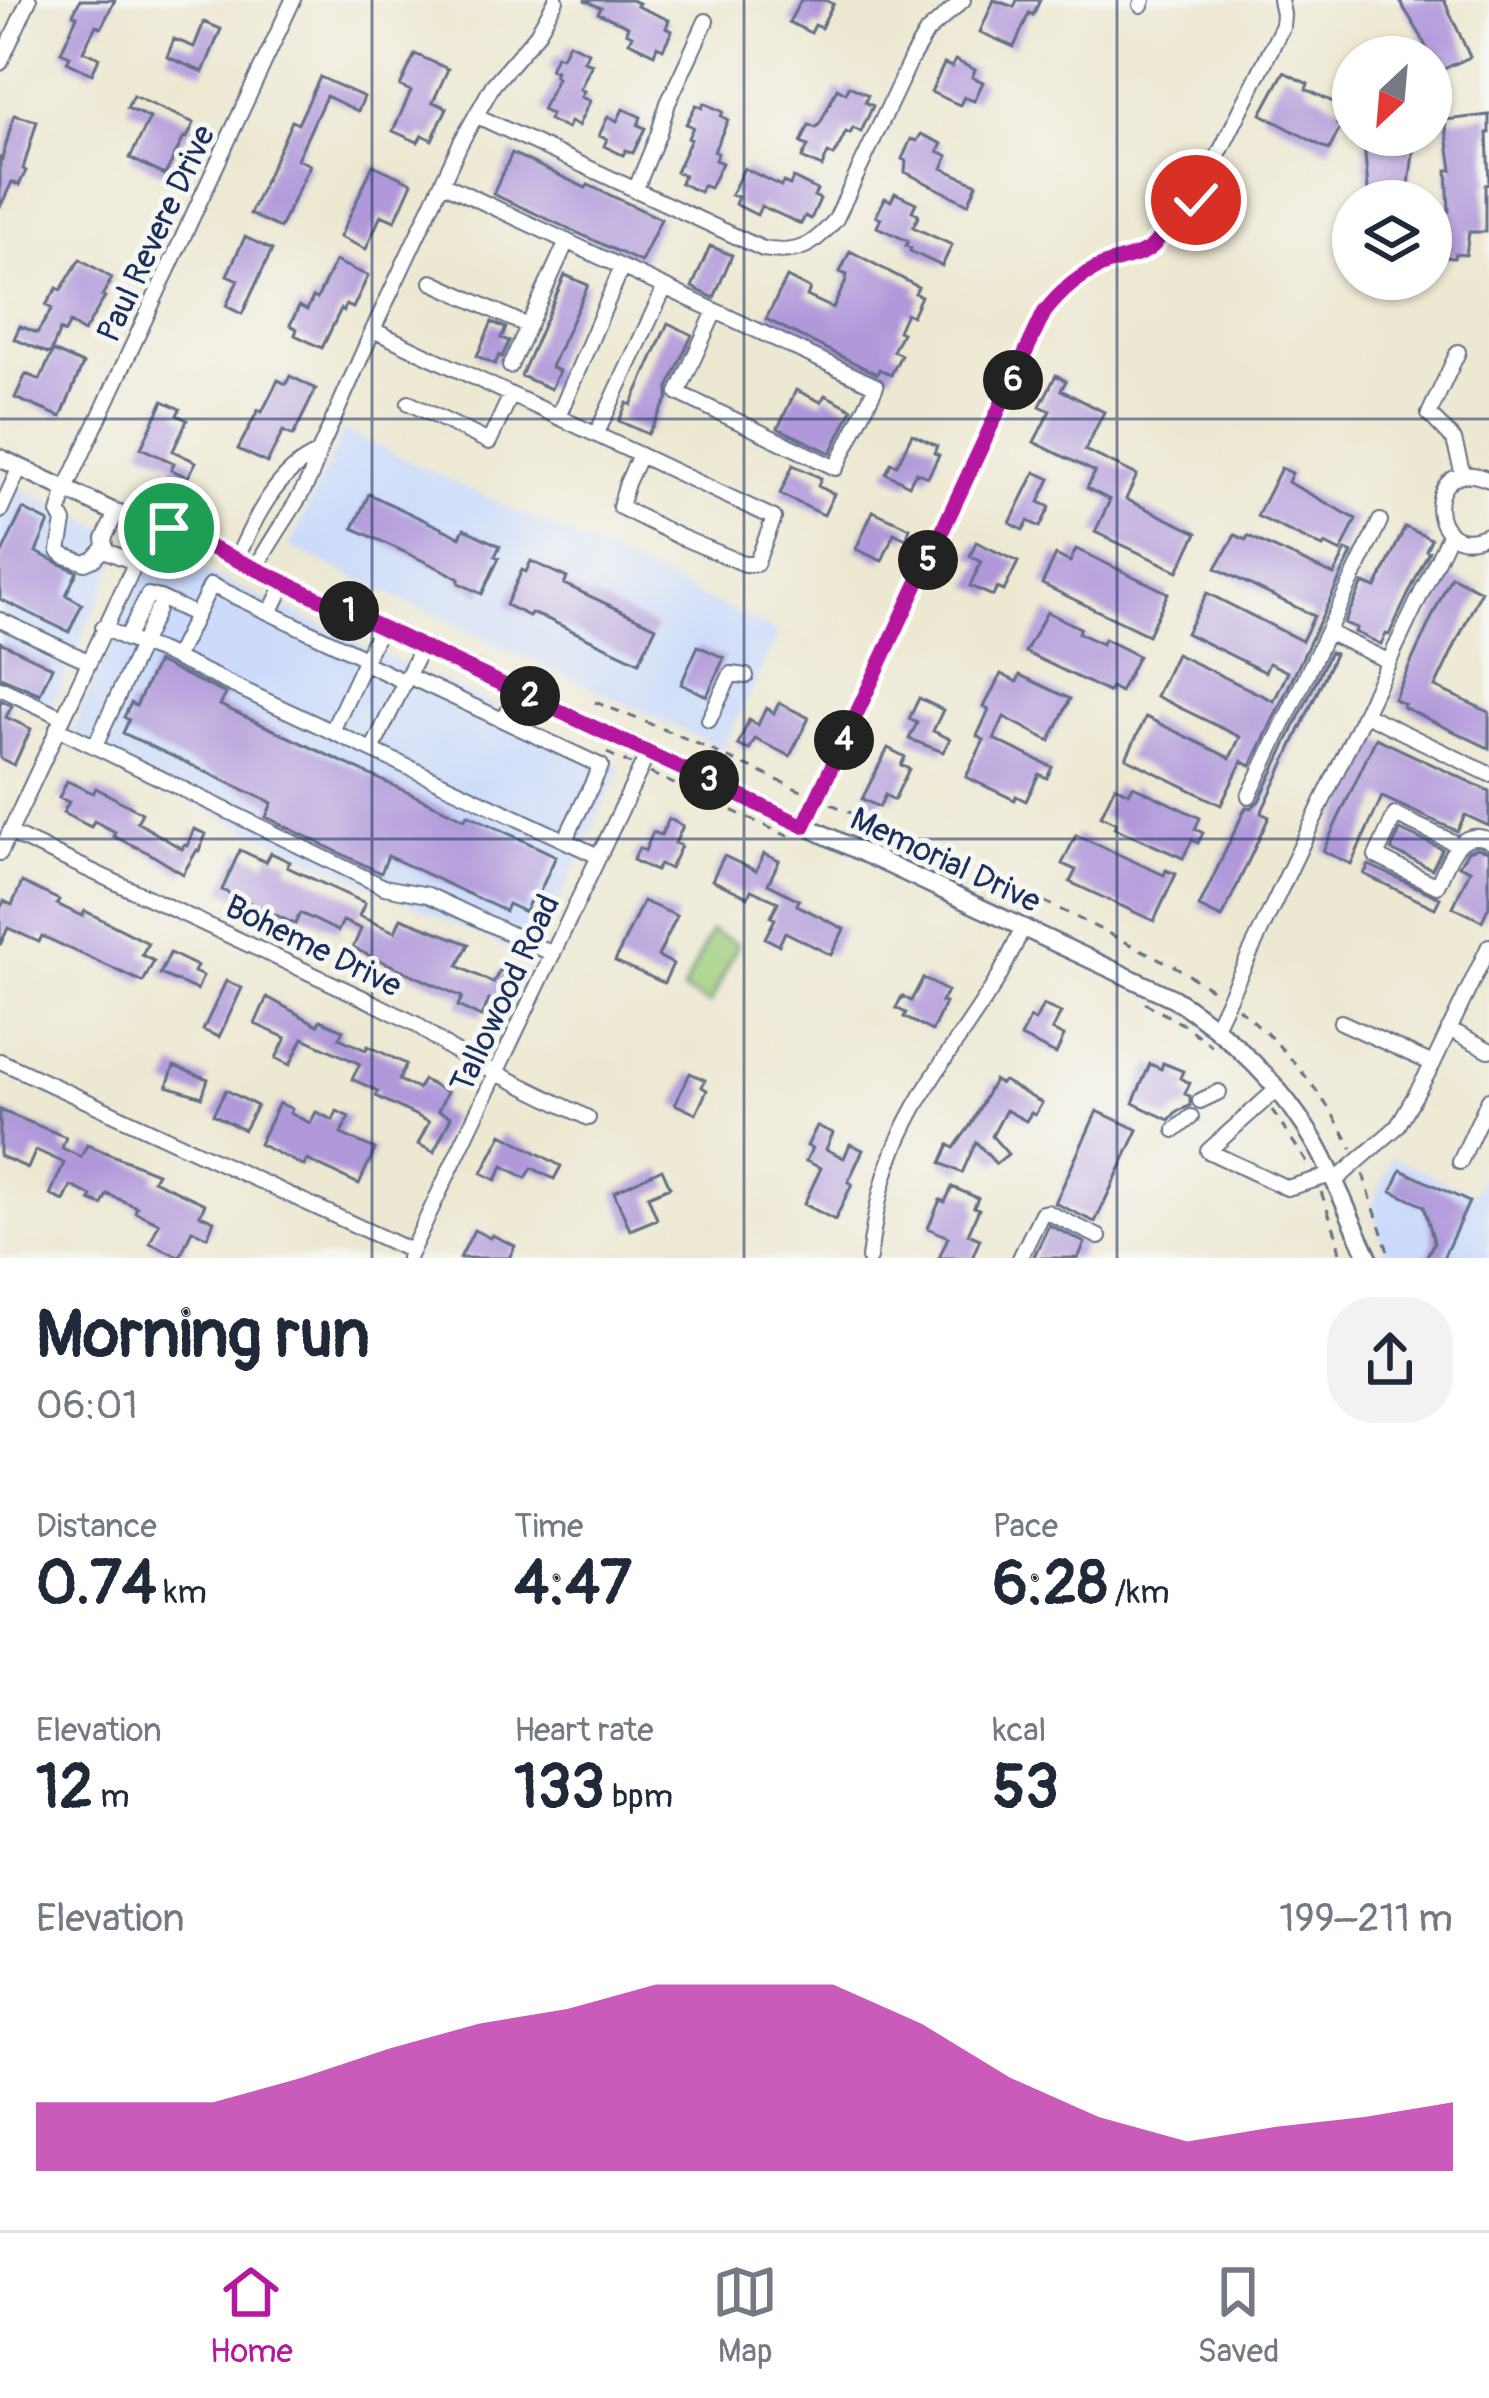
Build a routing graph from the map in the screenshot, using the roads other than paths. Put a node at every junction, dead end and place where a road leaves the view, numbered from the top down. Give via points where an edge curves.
1 (29, 0) edge
2 (293, 0) edge
3 (556, 0) edge
4 (963, 0) edge
5 (1280, 0) edge
6 (706, 21) dead end
7 (0, 63) edge
8 (477, 116) junction
9 (442, 183) junction
10 (635, 191) junction
11 (566, 242) junction
12 (622, 268) junction
13 (432, 282) dead end
14 (665, 287) junction
15 (715, 310) junction
16 (529, 326) junction
17 (373, 330) junction
18 (1458, 352) dead end
19 (510, 366) dead end
20 (511, 395) junction
21 (409, 404) dead end
22 (557, 417) junction
23 (596, 434) junction
24 (318, 454) junction
25 (640, 455) junction
26 (0, 458) edge
27 (20, 467) junction
28 (1463, 475) junction
29 (1489, 480) edge
30 (66, 489) junction
31 (0, 511) edge
32 (116, 513) junction
33 (155, 521) junction
34 (1381, 521) dead end
35 (1450, 532) junction
36 (1489, 535) edge
37 (105, 547) junction
38 (236, 560) junction
39 (134, 562) junction
40 (256, 569) junction
41 (285, 583) junction
42 (157, 610) dead end
43 (270, 613) junction
44 (196, 615) junction
45 (0, 620) edge
46 (381, 626) junction
47 (103, 627) junction
48 (1328, 632) junction
49 (134, 641) junction
50 (422, 646) junction
51 (175, 658) junction
52 (364, 660) junction
53 (88, 661) junction
54 (1388, 661) junction
55 (746, 676) dead end
56 (406, 679) junction
57 (0, 688) edge
58 (518, 690) junction
59 (1365, 714) junction
60 (504, 720) junction
61 (709, 720) dead end
62 (60, 723) junction
63 (332, 731) junction
64 (95, 746) junction
65 (372, 750) junction
66 (649, 752) junction
67 (1489, 774) edge
68 (1249, 796) dead end
69 (804, 826) junction
70 (10, 833) junction
71 (565, 840) junction
72 (1489, 840) edge
73 (1457, 844) junction
74 (0, 853) edge
75 (598, 856) junction
76 (1023, 928) junction
77 (1489, 946) edge
78 (553, 954) junction
79 (1341, 1022) dead end
80 (1215, 1027) junction
81 (1449, 1030) junction
82 (1489, 1050) edge
83 (0, 1061) edge
84 (1433, 1064) junction
85 (496, 1073) junction
86 (1276, 1090) junction
87 (1220, 1092) dead end
88 (1489, 1099) edge
89 (1200, 1101) dead end
90 (1191, 1117) dead end
91 (588, 1118) dead end
92 (1175, 1130) dead end
93 (1460, 1162) dead end
94 (1334, 1178) junction
95 (1099, 1238) dead end
96 (410, 1255) edge
97 (869, 1258) edge
98 (1019, 1258) edge
99 (1369, 1258) edge

1 - 7 street
2 - 30 street, Paul Revere Drive
3 - 8 street
4 - 10 street via 927,32 836,219 805,247 763,249
5 - 69 street via 1282,26 1196,200 1169,216 1141,256 1083,275 1044,313
6 - 10 street
8 - 9 street
8 - 10 street
9 - 11 street
9 - 17 street
11 - 12 street
11 - 16 street
12 - 14 street
12 - 22 street
13 - 16 street
14 - 15 street
14 - 23 street
15 - 15 street via 876,386 836,468 678,393
16 - 19 street
17 - 20 street
17 - 24 street
18 - 28 street via 1429,414 1454,440
20 - 21 street via 489,442
20 - 22 street
22 - 23 street
23 - 25 street
24 - 38 street via 276,490
24 - 40 street
25 - 25 street via 774,518 756,564 620,507
26 - 27 main road, Memorial Drive
27 - 30 main road, Memorial Drive
27 - 31 street
28 - 29 street
28 - 35 street via 1445,486 1438,505
30 - 32 main road, Memorial Drive
30 - 37 street, Paul Revere Drive via 59,551 85,563
32 - 33 main road, Memorial Drive
32 - 37 street
33 - 38 main road, Memorial Drive
33 - 39 street
34 - 48 street
35 - 36 street via 1467,540
35 - 54 street
37 - 39 street
38 - 40 main road, Memorial Drive
39 - 47 street
40 - 41 main road, Memorial Drive
41 - 43 street
41 - 46 main road, Memorial Drive
42 - 49 street
43 - 44 street via 211,585
43 - 52 street
44 - 49 street via 148,596
44 - 51 street
45 - 53 street
46 - 50 main road, Memorial Drive
46 - 52 street
47 - 49 street
47 - 53 street
48 - 54 street
48 - 68 street
49 - 51 street
49 - 64 street
50 - 56 street
50 - 58 main road, Memorial Drive
51 - 63 street
52 - 56 street
52 - 63 street
53 - 62 street
54 - 59 street
55 - 61 street via 731,674
56 - 60 street
56 - 65 street
57 - 62 street
58 - 60 street
58 - 66 main road, Memorial Drive
59 - 67 street
59 - 80 street
60 - 71 street via 601,766
62 - 64 street
62 - 70 street
63 - 65 street
64 - 78 street via 384,887 428,895
65 - 71 street
66 - 69 main road, Memorial Drive
66 - 75 street, Tallowood Road
69 - 76 main road, Memorial Drive
70 - 74 street
70 - 85 street, Boheme Drive via 374,1003
71 - 75 street
72 - 73 street
73 - 73 street via 1437,886 1376,856 1395,814
75 - 78 street, Tallowood Road
76 - 80 main road, Memorial Drive via 1156,989
76 - 97 street via 895,1147
77 - 81 street
78 - 85 street, Tallowood Road
79 - 84 street
80 - 86 main road, Memorial Drive
81 - 82 street
81 - 84 street
83 - 96 street
84 - 94 street via 1396,1127
85 - 91 street, Boheme Drive
85 - 96 street, Tallowood Road
86 - 94 main road, Memorial Drive
86 - 94 street via 1208,1150 1287,1188
87 - 89 street
88 - 93 street
90 - 92 street
94 - 99 main road, Memorial Drive
95 - 98 street via 1042,1213

